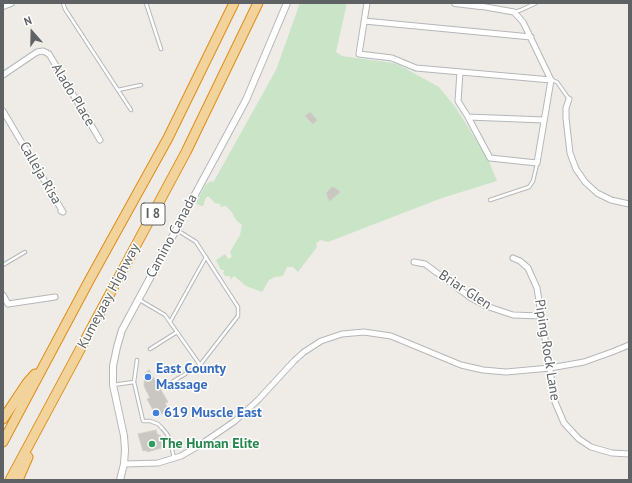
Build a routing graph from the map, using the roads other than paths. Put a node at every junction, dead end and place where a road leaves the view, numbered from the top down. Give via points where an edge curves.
1 (11, 3) edge
2 (63, 3) edge
3 (146, 3) edge
4 (234, 3) edge
5 (258, 3) edge
6 (287, 3) edge
7 (367, 3) edge
8 (455, 3) edge
9 (536, 3) edge
10 (480, 5) edge
11 (3, 6) edge
12 (514, 12) junction
13 (364, 21) junction
14 (531, 37) junction
15 (161, 49) dead end
16 (460, 72) junction
17 (3, 75) edge
18 (551, 80) junction
19 (141, 85) dead end
20 (118, 90) junction
21 (569, 99) joint
22 (131, 110) dead end
23 (3, 111) edge
24 (468, 117) junction
25 (544, 120) junction
26 (100, 140) dead end
27 (537, 163) junction
28 (490, 200) dead end
29 (629, 204) edge
30 (62, 212) dead end
31 (175, 229) junction
32 (25, 252) dead end
33 (206, 258) junction
34 (513, 258) dead end
35 (414, 262) dead end
36 (3, 265) edge
37 (3, 295) edge
38 (55, 297) dead end
39 (138, 299) junction
40 (5, 305) edge
41 (541, 316) junction
42 (170, 322) junction
43 (177, 332) junction
44 (629, 344) edge
45 (150, 349) dead end
46 (137, 360) dead end
47 (44, 364) junction
48 (200, 365) junction
49 (550, 368) junction
50 (134, 382) junction
51 (172, 382) dead end
52 (113, 385) junction
53 (3, 419) edge
54 (41, 422) junction
55 (3, 442) edge
56 (629, 454) edge
57 (174, 458) junction
58 (124, 464) junction
59 (10, 480) edge
60 (18, 480) edge
61 (120, 480) edge

1 - 11 street
2 - 20 lane
3 - 15 lane
4 - 47 highway, Kumeyaay Highway / I 8 via 168,138
5 - 54 highway, Kumeyaay Highway / I 8 via 186,152
6 - 31 street, Camino Canada via 246,100
7 - 13 street
8 - 10 street
9 - 12 lane
10 - 12 street
12 - 14 street
13 - 14 street
13 - 16 street via 359,54 392,58 416,68
14 - 18 street
16 - 18 street
16 - 24 street via 458,101
17 - 26 street, Alado Place via 37,52 49,54
18 - 21 lane via 557,82
18 - 25 street
19 - 20 lane
20 - 22 lane
21 - 29 street via 566,118 571,157 576,169 584,182 597,193 611,200
23 - 30 street, Calleja Risa
24 - 25 street
24 - 27 street via 490,158
25 - 27 street
27 - 28 lane via 529,187
31 - 33 lane via 196,242
31 - 39 street, Camino Canada
32 - 36 lane
33 - 42 lane
33 - 48 lane via 238,307 238,316
34 - 41 street, Piping Rock Lane via 524,264 531,274 537,288
35 - 41 street, Briar Glen via 425,264 486,306 513,315
37 - 40 street
38 - 40 street
39 - 42 lane via 165,314
39 - 52 street, Camino Canada via 122,330 117,347
41 - 49 street, Piping Rock Lane
42 - 43 lane
43 - 45 lane
43 - 48 lane
44 - 49 street via 589,360
46 - 50 lane
47 - 53 highway via 27,383
47 - 55 highway, Kumeyaay Highway / I 8
48 - 51 lane
49 - 56 street, Piping Rock Lane via 555,402 568,429 598,450
49 - 57 street via 517,372 483,370 391,336 364,332 342,334 304,352 236,421 200,445
50 - 52 lane
50 - 57 lane via 143,421 150,421 162,428 167,434
52 - 58 street, Camino Canada via 124,436
54 - 59 highway, Kumeyaay Highway / I 8
54 - 60 highway
57 - 58 street via 158,463
58 - 61 street, Camino Canada

